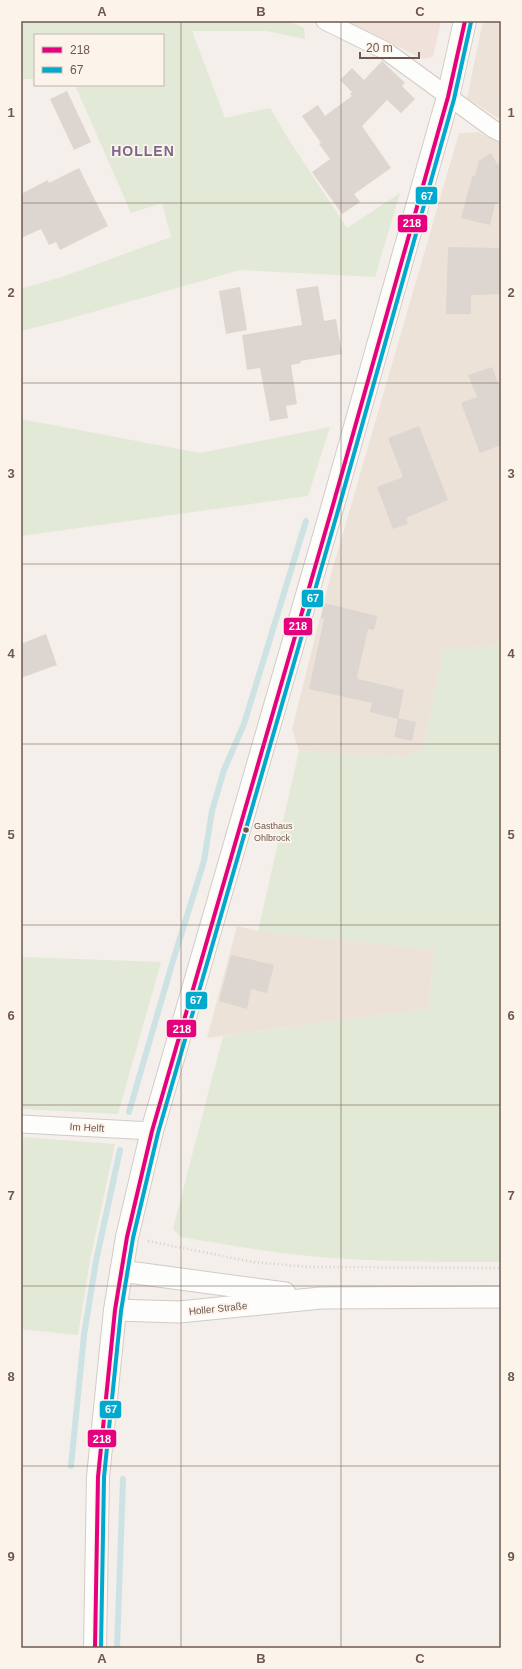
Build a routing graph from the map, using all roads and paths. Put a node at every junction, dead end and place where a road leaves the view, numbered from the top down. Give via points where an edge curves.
1 (325, 21) edge
2 (465, 21) edge
3 (448, 97) junction
4 (501, 133) edge
5 (21, 1124) edge
6 (152, 1131) junction
7 (127, 1237) junction
8 (501, 1268) edge
9 (121, 1271) junction
10 (501, 1297) edge
11 (321, 1298) junction
12 (115, 1310) junction
13 (95, 1648) edge

1 - 3 street via 386,51
2 - 3 main road
3 - 4 street
3 - 6 main road
5 - 6 street, Im Helft
6 - 7 main road
7 - 8 path via 253,1262 309,1267
7 - 9 main road
9 - 11 street, Holler Straße
9 - 12 main road
10 - 11 street, Holler Straße
11 - 12 street, Holler Straße via 179,1312
12 - 13 main road via 98,1477

